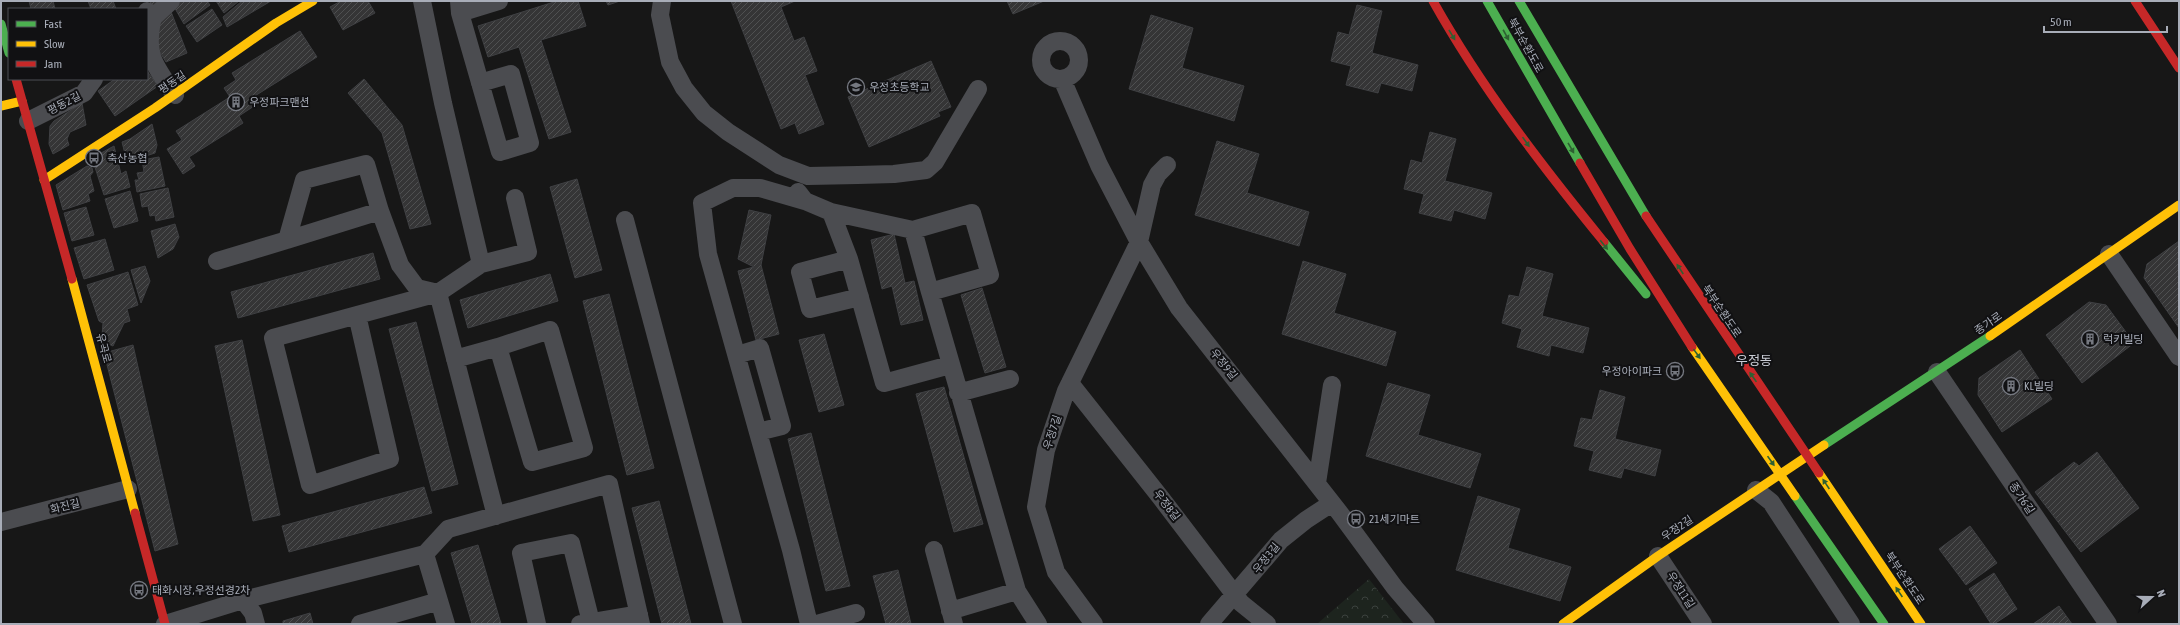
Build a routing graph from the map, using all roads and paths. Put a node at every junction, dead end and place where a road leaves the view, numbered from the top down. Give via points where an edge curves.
1 (171, 1) edge
2 (313, 1) edge
3 (422, 1) edge
4 (499, 1) edge
5 (662, 1) edge
6 (1433, 1) edge
7 (1487, 1) edge
8 (1519, 1) edge
9 (2135, 1) edge
10 (459, 7) edge
11 (148, 15) edge
12 (1, 24) edge
13 (8, 49) edge
14 (150, 61) edge
15 (2179, 68) edge
16 (1062, 79) dead end
17 (16, 80) edge
18 (93, 80) edge
19 (480, 83) dead end
20 (978, 90) dead end
21 (175, 95) junction
22 (22, 102) junction
23 (1, 106) edge
24 (28, 121) junction
25 (778, 165) junction
26 (1167, 165) dead end
27 (44, 180) junction
28 (515, 198) dead end
29 (805, 202) junction
30 (2179, 205) edge
31 (380, 211) junction
32 (831, 212) junction
33 (625, 220) dead end
34 (913, 230) junction
35 (287, 240) junction
36 (1139, 242) junction
37 (2110, 254) junction
38 (849, 259) junction
39 (217, 261) dead end
40 (482, 264) junction
41 (930, 292) junction
42 (438, 293) junction
43 (860, 297) junction
44 (357, 316) junction
45 (1688, 341) junction
46 (498, 347) junction
47 (736, 355) junction
48 (2179, 357) edge
49 (455, 359) junction
50 (950, 365) junction
51 (1937, 372) junction
52 (1010, 379) dead end
53 (1070, 383) junction
54 (1332, 385) dead end
55 (958, 393) junction
56 (758, 432) junction
57 (1807, 456) junction
58 (1780, 474) junction
59 (1317, 483) junction
60 (128, 489) junction
61 (1756, 490) junction
62 (1332, 503) junction
63 (496, 516) junction
64 (1, 522) edge
65 (934, 550) dead end
66 (425, 554) junction
67 (1658, 556) junction
68 (1017, 591) junction
69 (1236, 595) junction
70 (244, 600) junction
71 (439, 601) junction
72 (856, 613) dead end
73 (952, 617) edge
74 (640, 619) edge
75 (585, 623) edge
76 (165, 624) edge
77 (256, 624) edge
78 (360, 624) edge
79 (446, 624) edge
80 (537, 624) edge
81 (733, 624) edge
82 (809, 624) edge
83 (817, 624) edge
84 (1038, 624) edge
85 (1094, 624) edge
86 (1210, 624) edge
87 (1267, 624) edge
88 (1426, 624) edge
89 (1563, 624) edge
90 (1703, 624) edge
91 (1851, 624) edge
92 (1884, 624) edge
93 (1921, 624) edge
94 (2108, 624) edge

1 - 11 street
2 - 21 main road, 평동길 via 276,23
3 - 40 street via 443,103
4 - 10 street
5 - 25 street via 660,15 670,62 684,88 710,118
6 -> 45 main road via 1453,37 1546,171 1630,276
7 -> 45 main road, 북부순환도로 via 1630,249
57 -> 8 main road, 북부순환도로 via 1657,234
9 - 15 main road
10 - 19 street
11 - 14 street
12 - 13 main road
14 - 21 street
16 - 36 street, 우정9길 via 1099,165
17 - 22 main road, 유곡로
18 - 24 street, 평동2길 via 84,93
20 - 25 street via 935,162 926,170 894,174 808,176
21 - 27 main road, 평동길
22 - 23 main road
22 - 24 main road, 유곡로
24 - 27 main road, 유곡로
25 - 29 street
26 - 36 street, 우정7길 via 1152,185
27 - 60 main road, 유곡로
28 - 40 street via 528,252
29 - 32 street
29 - 47 street via 760,188 733,188 702,203 708,254
30 - 37 main road, 종가로
31 - 35 street
31 - 35 street via 366,164 304,180
31 - 42 street via 400,265 417,288
32 - 34 street
32 - 38 street
33 - 81 street
34 - 41 street
34 - 41 street via 972,213 990,274
35 - 39 street
36 - 53 street, 우정7길
36 - 59 street, 우정9길 via 1179,308
37 - 48 street
37 - 51 main road, 종가로
38 - 43 street
38 - 43 street via 800,272 810,309
40 - 42 street
41 - 50 street
42 - 44 street
42 - 49 street
43 - 50 street via 884,383
44 - 44 street via 273,338 310,485 390,459
45 -> 58 main road, 북부순환도로
46 - 46 street via 532,462 584,448 550,330
46 - 49 street
47 - 56 street
47 - 56 street via 760,348 782,426
49 - 63 street
50 - 55 street
51 - 57 main road, 종가로
51 - 94 street, 종가6길
52 - 55 street
53 - 69 street, 우정8길
53 - 85 street, 우정7길 via 1046,450 1036,507 1056,572
54 - 59 street
55 - 68 street
56 - 82 street
57 - 58 main road, 우정2길
93 -> 57 main road, 북부순환도로
58 - 61 main road, 우정2길
58 - 92 main road, 북부순환도로
59 - 62 street, 우정9길
60 - 64 street, 화진길
60 - 76 main road, 유곡로
61 - 67 main road, 우정2길
61 - 91 street via 1771,502
62 - 69 street, 우정3길 via 1281,540
62 - 88 street, 우정9길 via 1395,588
63 - 66 street via 448,529
63 - 74 street via 609,484
65 - 73 street
66 - 70 street
66 - 71 street
67 - 89 main road, 우정2길
67 - 90 street, 우정11길
68 - 73 street
68 - 84 street
69 - 86 street, 우정3길
69 - 87 street, 우정8길
70 - 76 street
70 - 77 street via 253,613
71 - 78 street
71 - 79 street
72 - 83 street
74 - 75 street
75 - 80 street via 571,543 521,554

